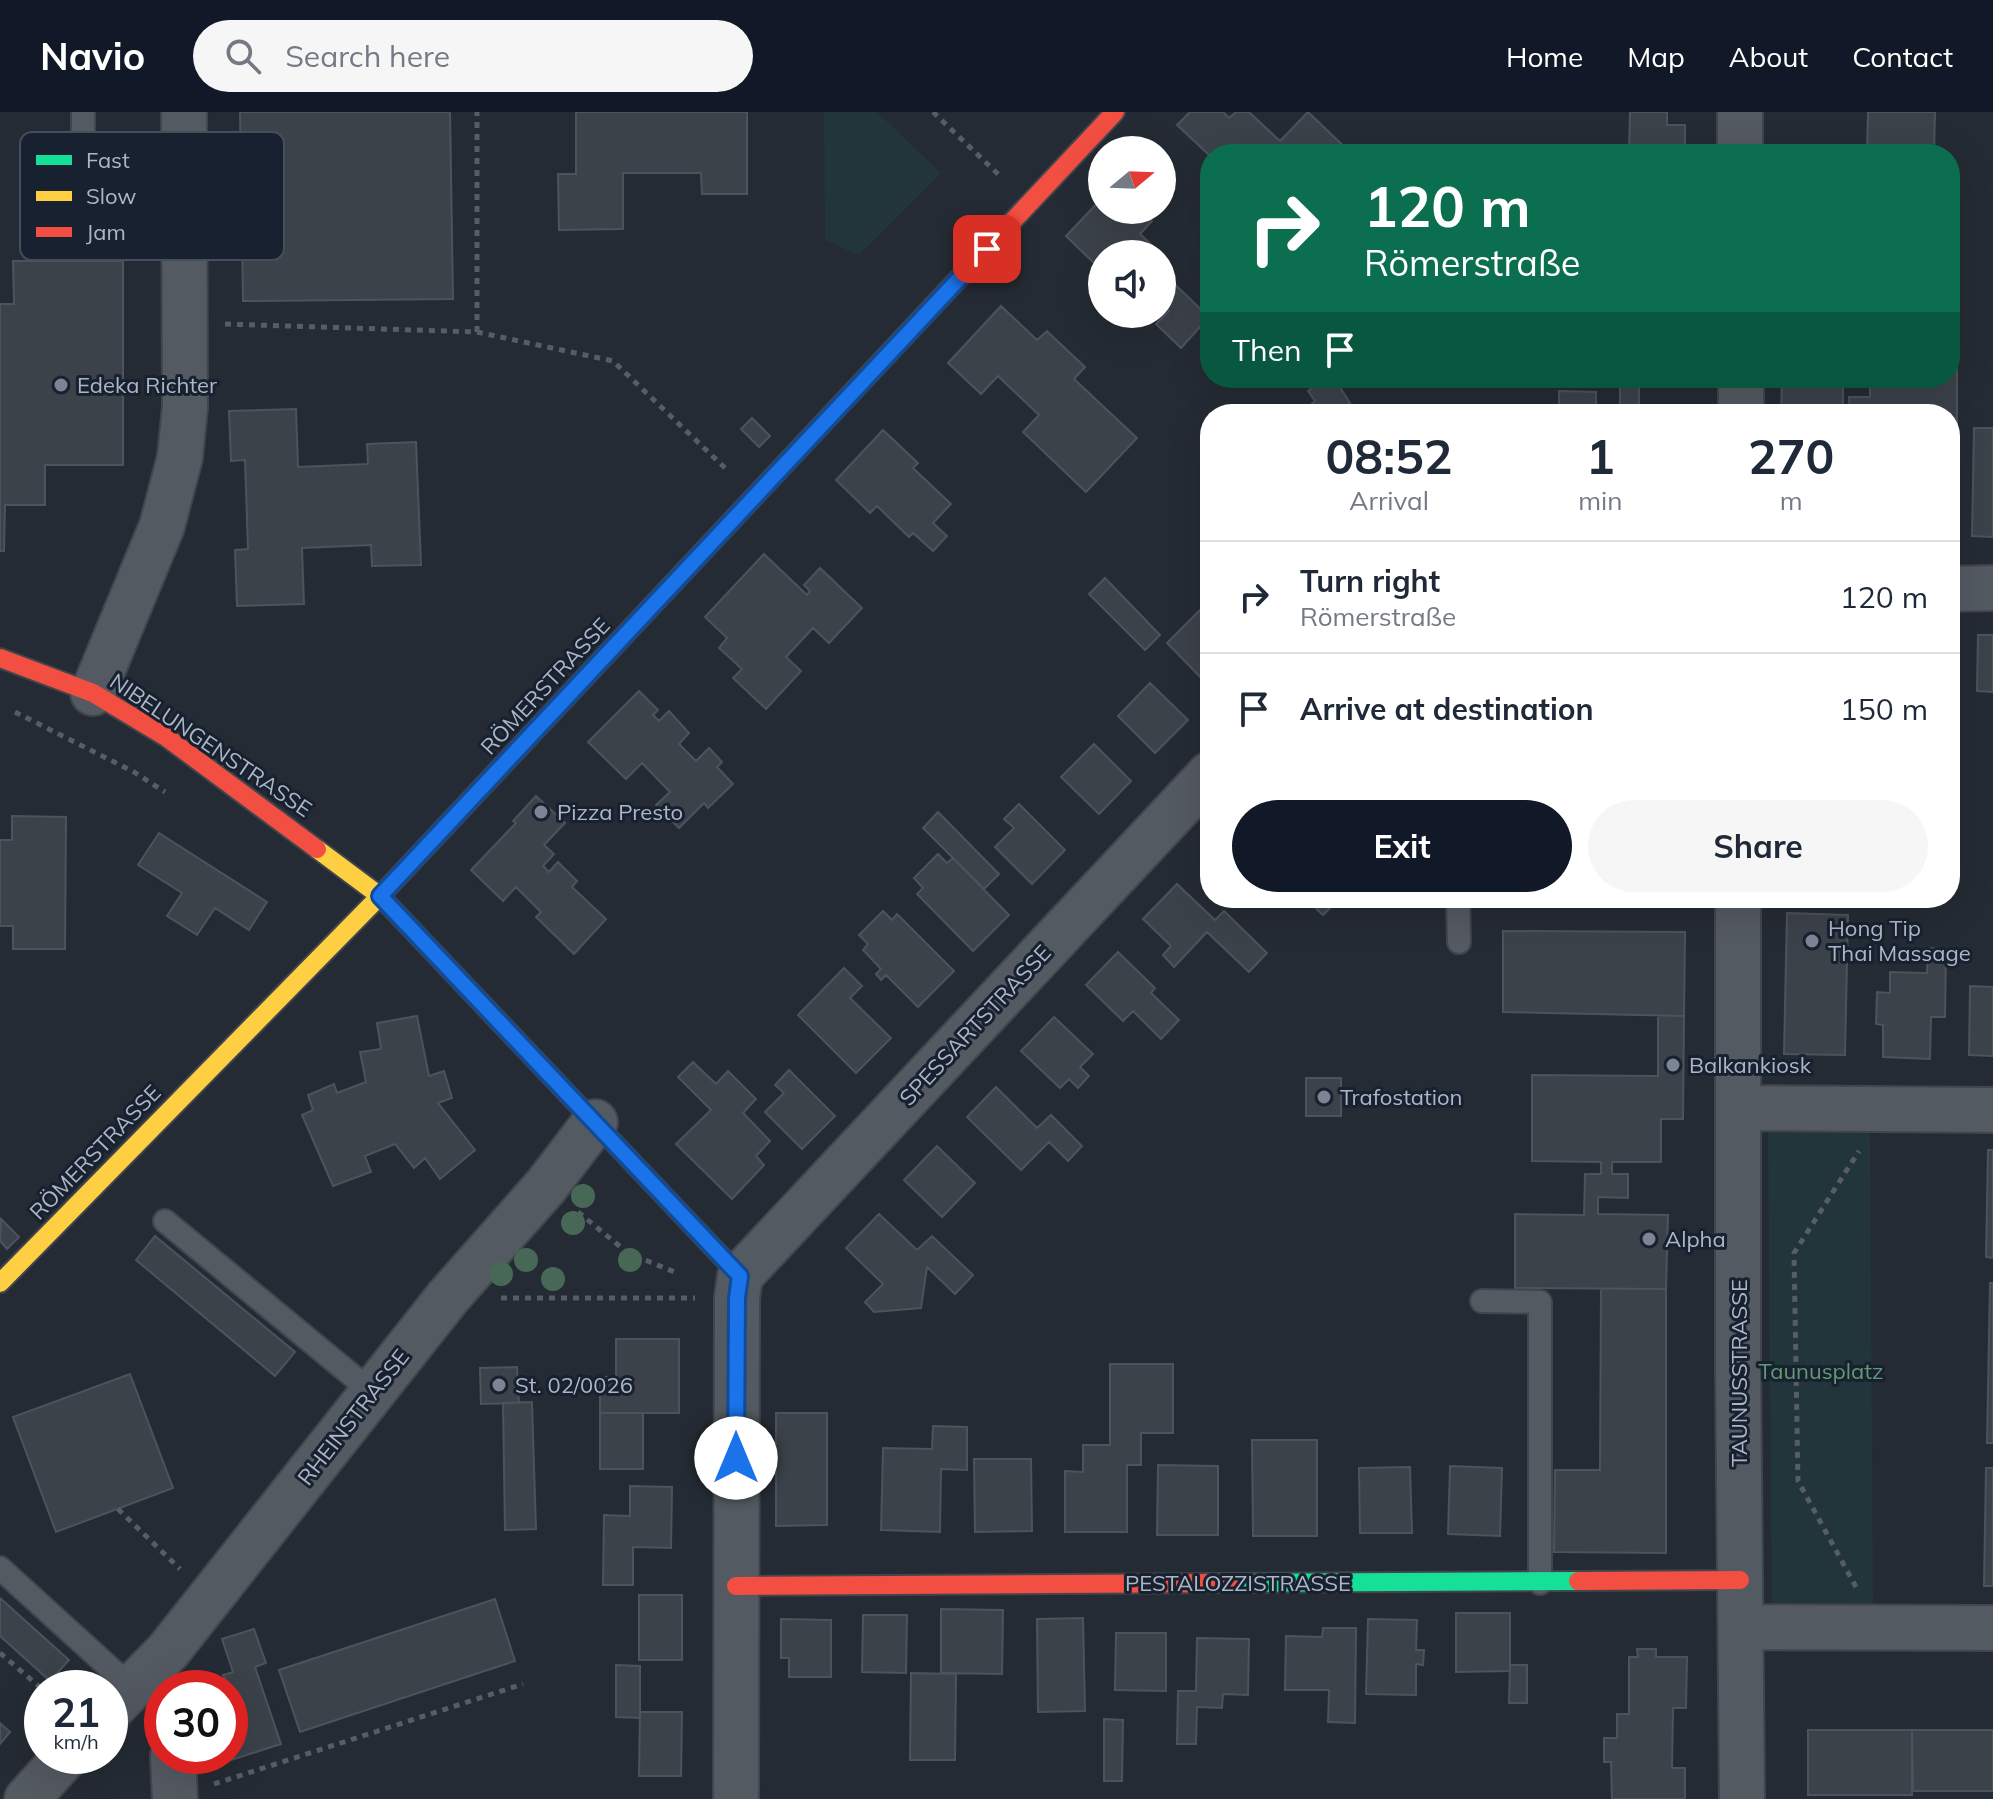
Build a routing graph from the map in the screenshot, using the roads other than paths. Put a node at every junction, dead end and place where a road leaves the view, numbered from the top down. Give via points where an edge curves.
1 (1740, 112) edge
2 (1101, 117) edge
3 (1740, 144) edge
4 (184, 260) edge
5 (1993, 588) edge
6 (1960, 589) edge
7 (0, 658) edge
8 (93, 693) junction
9 (1200, 785) edge
10 (380, 896) junction
11 (1458, 908) edge
12 (1738, 908) edge
13 (1459, 942) dead end
14 (1738, 1108) junction
15 (1993, 1110) edge
16 (595, 1122) junction
17 (165, 1221) dead end
18 (0, 1283) edge
19 (738, 1287) junction
20 (1482, 1301) dead end
21 (372, 1392) junction
22 (0, 1568) edge
23 (1740, 1580) junction
24 (1540, 1583) junction
25 (736, 1586) junction
26 (1741, 1627) junction
27 (1993, 1628) edge
28 (155, 1670) edge
29 (144, 1683) edge
30 (50, 1774) edge
31 (27, 1799) edge
32 (736, 1799) edge
33 (1742, 1799) edge

1 - 3 street
2 - 10 street, RÖMERSTRASSE via 1029,204
4 - 8 street via 185,407 176,471 162,526
5 - 6 street
7 - 8 street, NIBELUNGENSTRASSE
8 - 10 street, NIBELUNGENSTRASSE via 166,737
9 - 19 street, SPESSARTSTRASSE
10 - 16 street, NIBELUNGENSTRASSE
10 - 18 street, RÖMERSTRASSE
11 - 13 lane
12 - 14 street, TAUNUSSTRASSE
14 - 15 street
14 - 23 street, TAUNUSSTRASSE
16 - 19 street, NIBELUNGENSTRASSE
16 - 21 street, RHEINSTRASSE
17 - 21 lane
19 - 25 street
20 - 24 lane via 1540,1302
21 - 28 street, RHEINSTRASSE
22 - 29 lane
23 - 24 street, PESTALOZZISTRASSE
23 - 26 street, TAUNUSSTRASSE
24 - 25 street, PESTALOZZISTRASSE
25 - 32 street
26 - 27 street
26 - 33 street, TAUNUSSTRASSE
30 - 31 street

